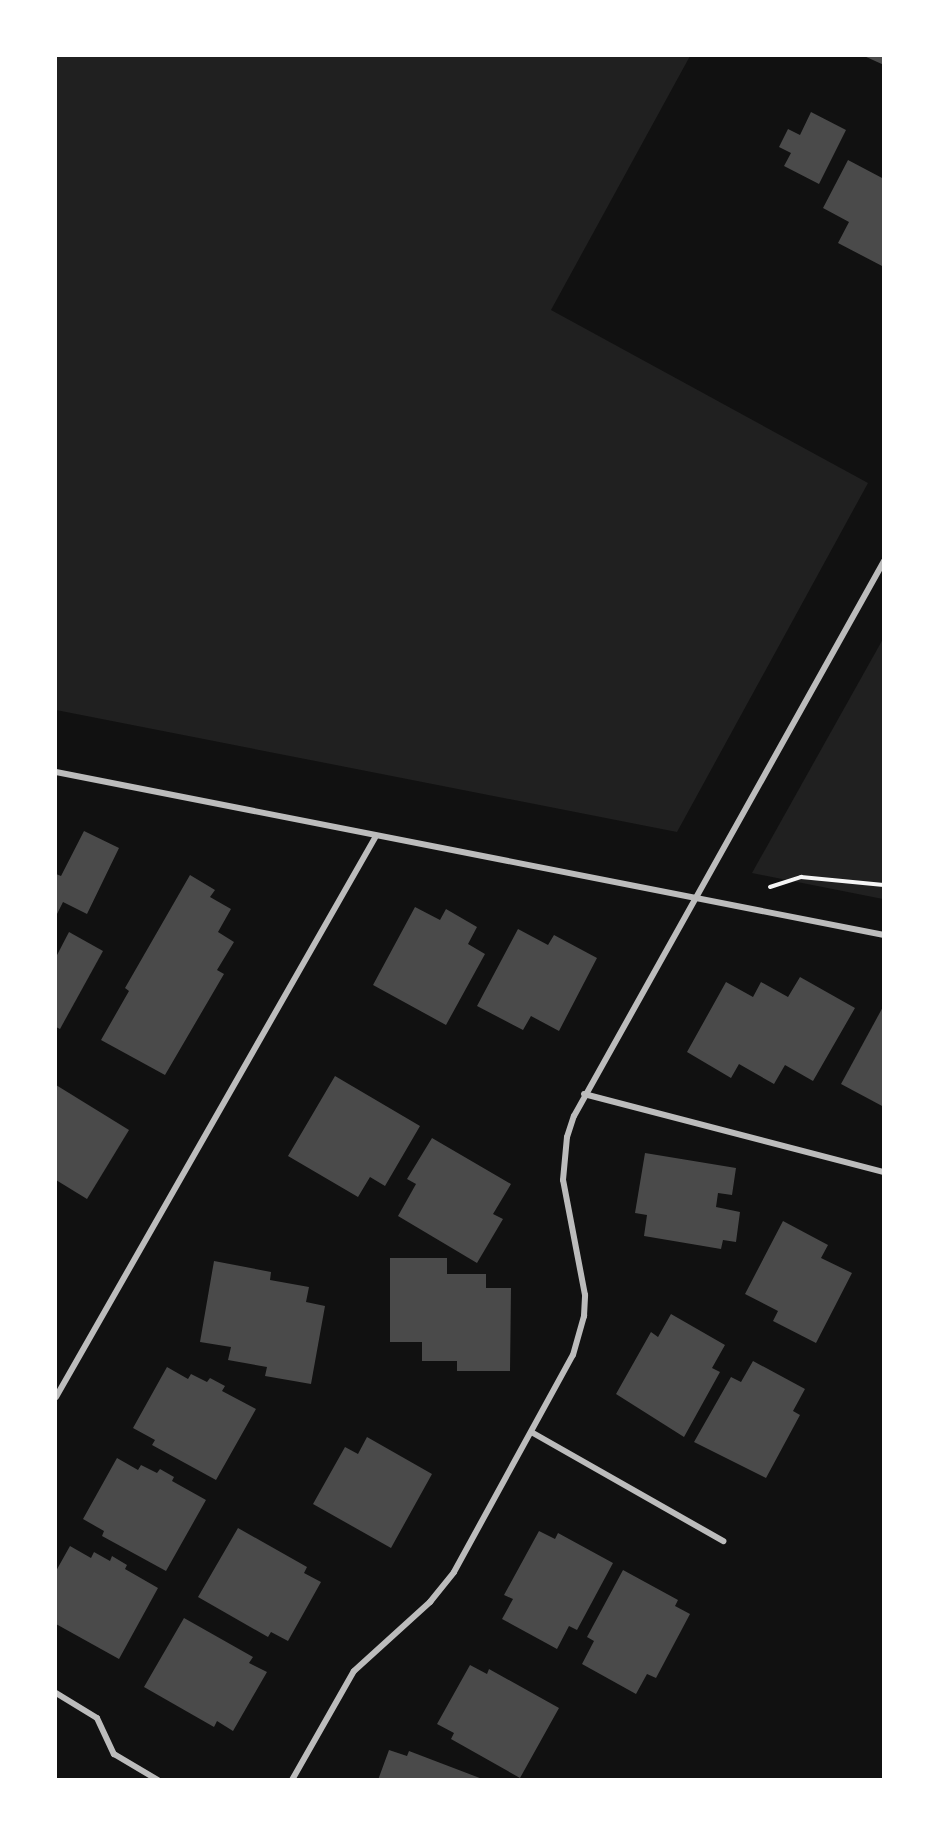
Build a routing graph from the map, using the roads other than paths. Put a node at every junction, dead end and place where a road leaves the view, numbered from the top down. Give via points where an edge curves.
1 (884, 561) edge
2 (56, 772) edge
3 (376, 836) junction
4 (696, 897) junction
5 (884, 935) edge
6 (584, 1094) junction
7 (884, 1172) edge
8 (56, 1397) edge
9 (533, 1433) junction
10 (723, 1541) dead end
11 (56, 1693) edge
12 (158, 1779) edge
13 (292, 1779) edge

1 - 4 street
2 - 3 street
3 - 4 street
3 - 8 street
4 - 5 street
4 - 6 street
6 - 7 street
6 - 9 street via 567,1137 563,1180 583,1274 584,1316 573,1355
9 - 10 street
9 - 13 street via 448,1580 354,1671
11 - 12 street via 97,1718 114,1754

